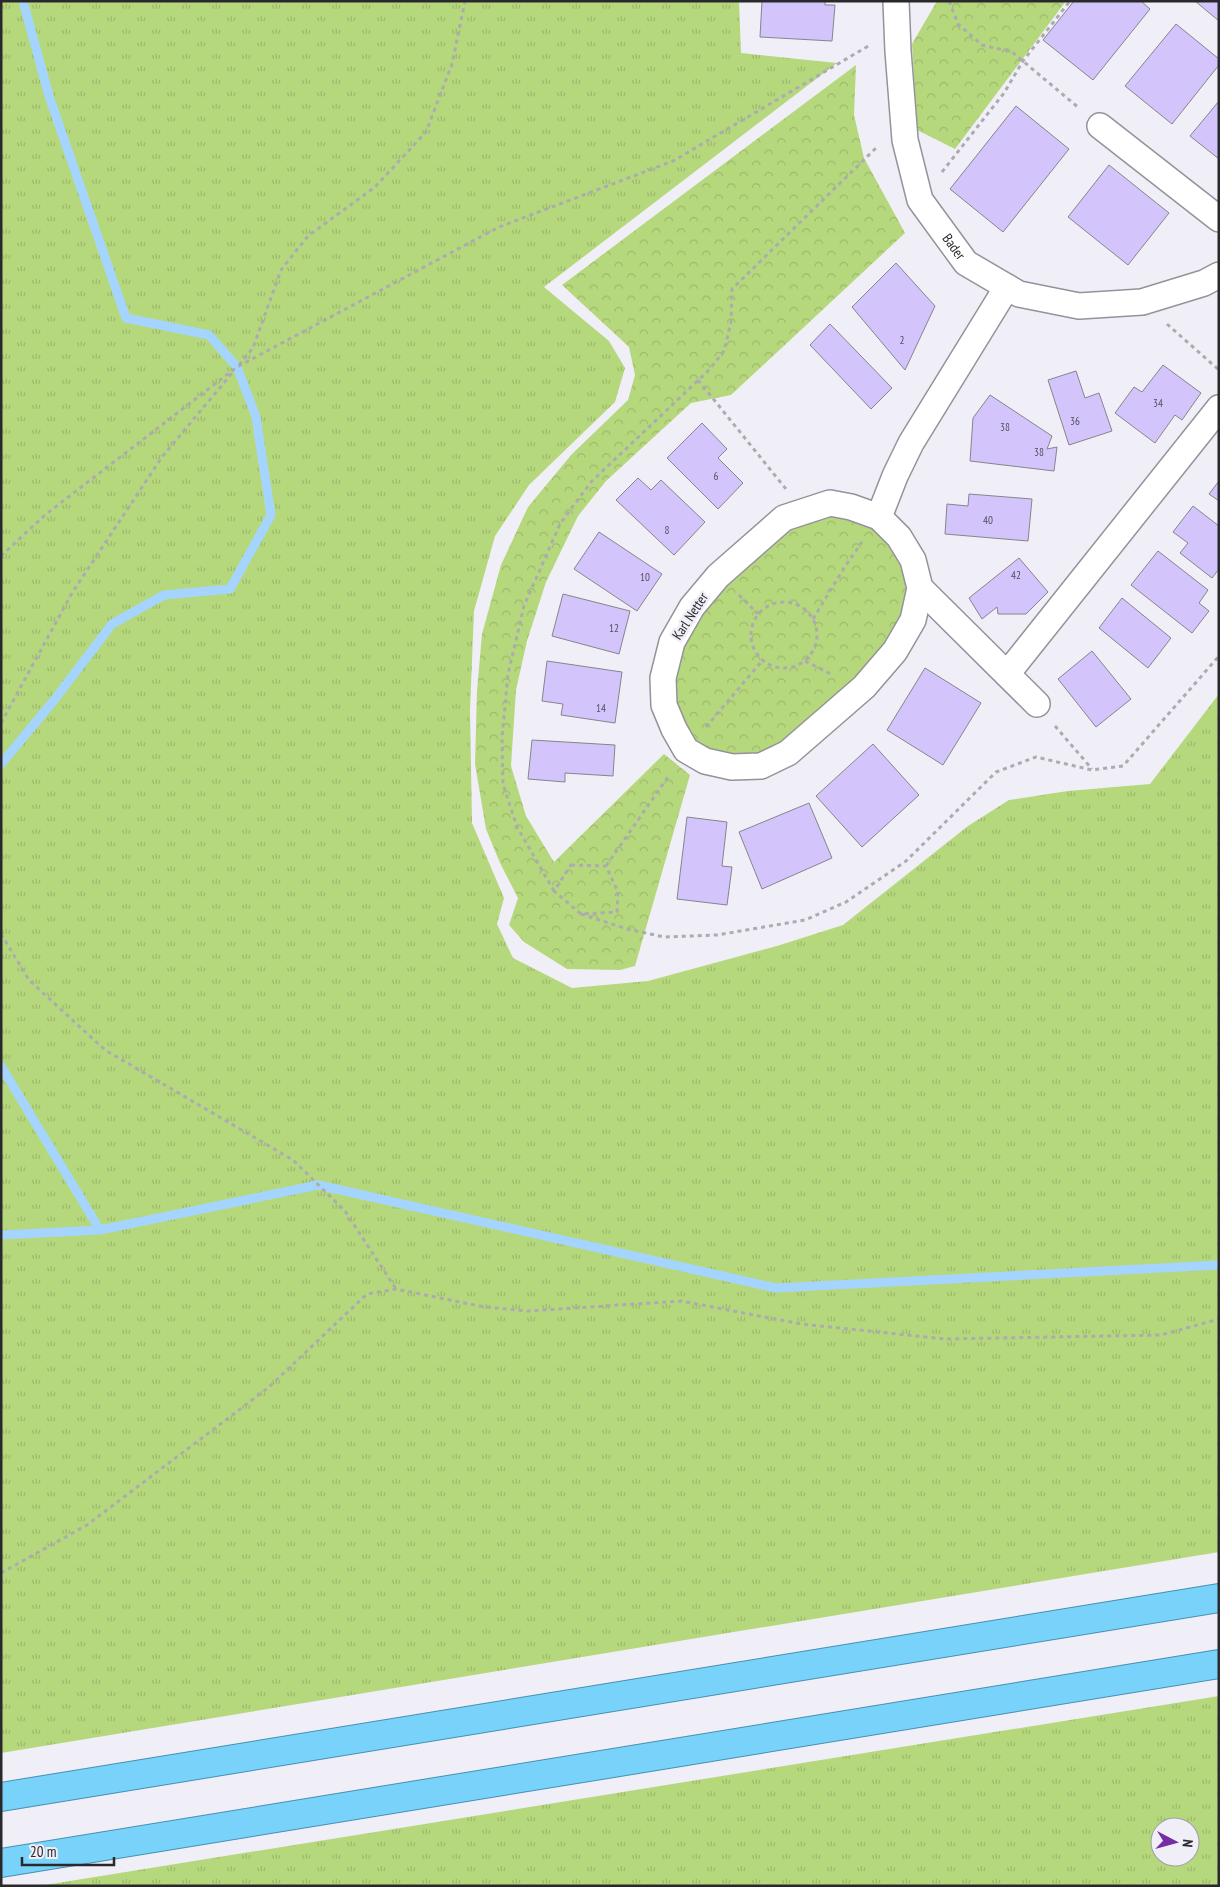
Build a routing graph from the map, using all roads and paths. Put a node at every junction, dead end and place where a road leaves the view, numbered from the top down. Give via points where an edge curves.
1 (464, 1) edge
2 (896, 1) edge
3 (949, 1) edge
4 (1070, 1) edge
5 (897, 29) junction
6 (1023, 61) junction
7 (904, 122) junction
8 (1100, 126) joint
9 (920, 200) junction
10 (1219, 219) edge
11 (1219, 274) edge
12 (1007, 287) junction
13 (1142, 302) junction
14 (237, 367) junction
15 (1219, 370) edge
16 (698, 380) junction
17 (1219, 408) edge
18 (804, 511) junction
19 (879, 516) junction
20 (1, 556) edge
21 (920, 588) junction
22 (813, 619) junction
23 (1219, 656) edge
24 (762, 661) junction
25 (1007, 674) junction
26 (1037, 704) joint
27 (1, 723) edge
28 (686, 750) junction
29 (1092, 770) junction
30 (606, 866) junction
31 (554, 891) junction
32 (1, 911) edge
33 (580, 914) junction
34 (1, 922) edge
35 (1, 934) edge
36 (396, 1289) junction
37 (1219, 1319) edge
38 (1, 1573) edge
39 (1219, 1598) edge
40 (1219, 1664) edge
41 (1, 1797) edge
42 (1, 1863) edge

1 - 14 path via 452,64 426,132 375,187 308,236 281,270 253,348
2 - 5 street, Bader
3 - 6 path via 958,24 982,45 1012,52
4 - 6 path
5 - 7 street, Bader
5 - 14 path via 672,161 499,227
6 - 8 path
6 - 9 path via 1004,93
7 - 9 street, Bader via 905,140
7 - 16 path via 732,289 724,351
8 - 10 street
9 - 12 street, Bader via 966,262
11 - 13 street, Bader via 1204,283
12 - 13 street, Bader via 1019,294 1079,306
12 - 19 street via 911,443
13 - 15 path
14 - 20 path via 45,515
14 - 27 path via 162,458 82,577
16 - 18 path
16 - 31 path via 591,482 560,524 524,606 508,674 502,738 503,784 517,827
17 - 25 street
18 - 19 street, Karl Netter via 830,503
18 - 28 street, Karl Netter via 784,518 718,576 692,607 672,642 663,678 664,704
19 - 21 street, Karl Netter via 899,537 913,560
19 - 22 path
21 - 25 street
21 - 28 street, Karl Netter via 913,620 895,651 864,687 788,753 761,766 732,767 705,761
22 - 24 path via 817,639 813,652 805,661 794,668 780,669
22 - 24 path via 806,609 787,602 774,603 763,609 750,632 752,645
23 - 29 path via 1123,766
24 - 28 path
25 - 26 street
26 - 29 path
28 - 30 path
29 - 33 path via 1036,757 996,772 906,861 846,902 805,920 717,935 664,937
30 - 31 path via 571,865
30 - 33 path via 618,892 617,912
31 - 33 path
32 - 34 path
35 - 36 path via 29,980 106,1050 293,1160 345,1212
36 - 37 path via 484,1307 528,1311 681,1301 801,1324 945,1339 1161,1335
36 - 38 path via 367,1294 268,1388 87,1525
39 - 41 highway
40 - 42 highway

